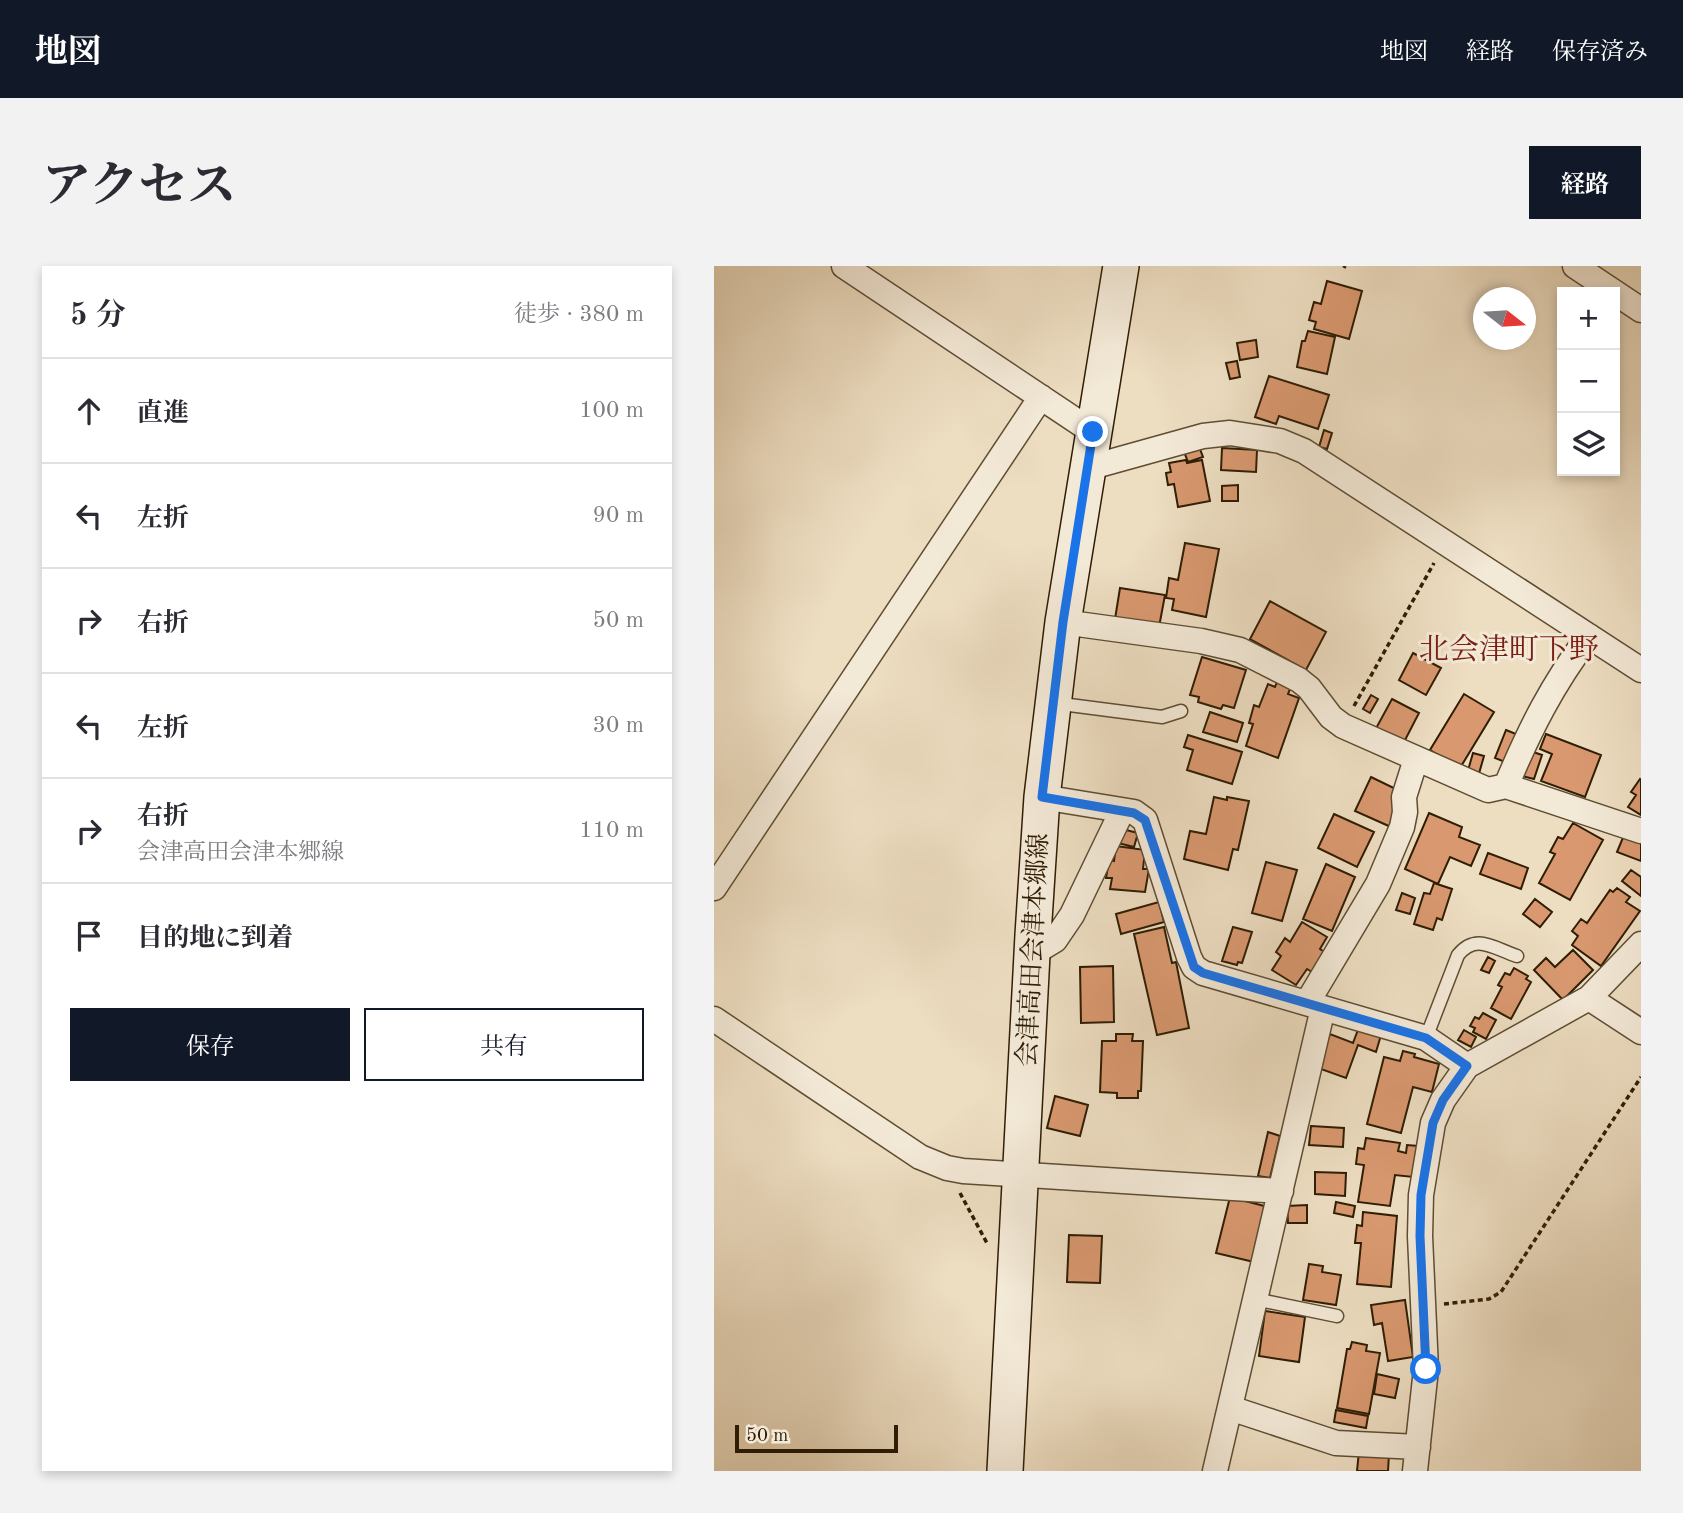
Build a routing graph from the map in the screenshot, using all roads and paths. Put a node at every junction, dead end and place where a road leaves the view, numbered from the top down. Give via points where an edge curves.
1 (844, 266) edge
2 (1121, 266) edge
3 (1575, 266) edge
4 (1641, 310) edge
5 (1041, 397) junction
6 (1093, 432) junction
7 (1088, 468) junction
8 (1445, 543) junction
9 (1063, 622) junction
10 (1589, 636) junction
11 (1641, 670) edge
12 (1054, 703) junction
13 (1181, 711) dead end
14 (1343, 726) junction
15 (1416, 760) junction
16 (1506, 786) junction
17 (1042, 797) junction
18 (1122, 811) junction
19 (1641, 831) edge
20 (714, 888) edge
21 (1641, 944) edge
22 (1032, 954) junction
23 (1517, 956) dead end
24 (1589, 998) junction
25 (1315, 1005) junction
26 (714, 1019) edge
27 (1641, 1032) edge
28 (1426, 1038) junction
29 (1467, 1066) junction
30 (1641, 1077) edge
31 (947, 1168) junction
32 (1022, 1176) junction
33 (1281, 1191) junction
34 (990, 1250) dead end
35 (1255, 1299) junction
36 (1424, 1306) junction
37 (1337, 1317) dead end
38 (1230, 1408) junction
39 (1416, 1459) edge
40 (1013, 1466) edge
41 (1215, 1471) edge

1 - 5 street
2 - 6 main road, 会津高田会津本郷線
3 - 4 street
5 - 6 street
5 - 20 street
6 - 7 main road, 会津高田会津本郷線
7 - 8 street via 1203,436 1230,433 1280,442 1304,451
7 - 9 main road, 会津高田会津本郷線
8 - 10 street
8 - 14 path
9 - 12 main road, 会津高田会津本郷線
9 - 14 street via 1201,640 1240,650 1299,680
10 - 11 street
10 - 16 street via 1561,673 1530,728
12 - 13 lane via 1162,717
12 - 17 main road, 会津高田会津本郷線
14 - 15 street
15 - 16 street via 1488,790
15 - 25 street via 1404,797 1402,827
16 - 19 street
17 - 18 street
17 - 22 main road, 会津高田会津本郷線
18 - 22 street via 1072,915 1055,940
18 - 25 street via 1145,820 1194,967
21 - 24 street
22 - 32 main road, 会津高田会津本郷線
23 - 28 lane via 1477,942 1467,944 1458,954
24 - 27 street
24 - 29 street
25 - 28 street
25 - 33 street
26 - 31 street via 920,1157
28 - 29 street
29 - 36 street via 1443,1100 1428,1148 1420,1222
30 - 36 path via 1501,1292 1489,1298
31 - 32 street
31 - 34 path
32 - 33 street
32 - 40 main road, 会津高田会津本郷線
33 - 35 street
35 - 37 lane
35 - 38 street
36 - 39 street via 1426,1369
38 - 39 street via 1336,1443
38 - 41 street

